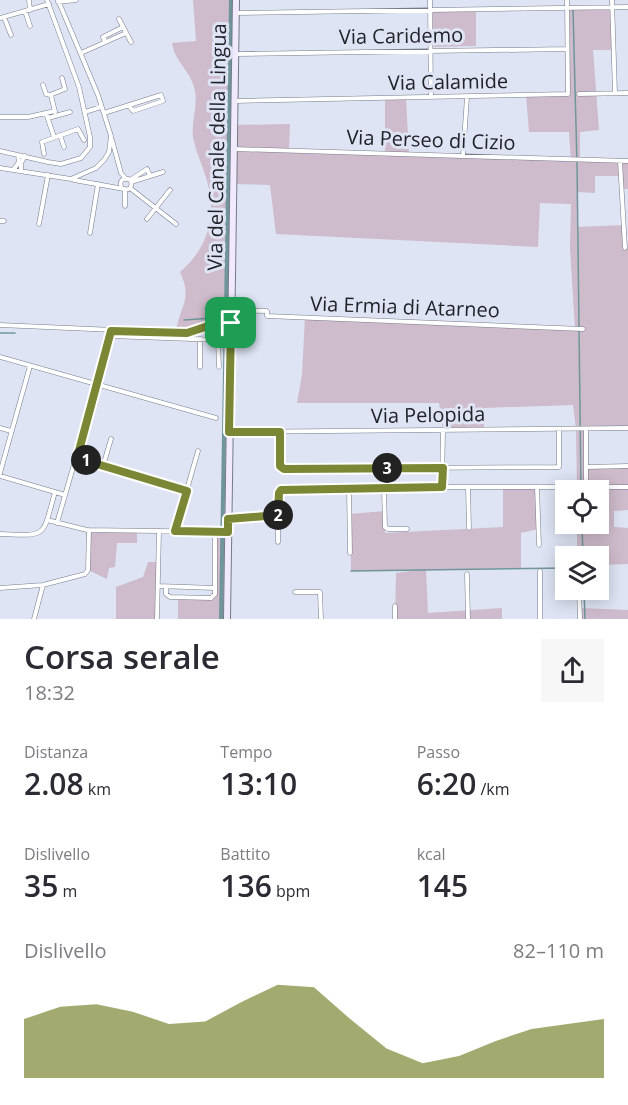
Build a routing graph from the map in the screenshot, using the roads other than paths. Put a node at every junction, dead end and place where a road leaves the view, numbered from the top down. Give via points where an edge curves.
1 (29, 0) edge
2 (76, 0) edge
3 (236, 0) edge
4 (430, 0) edge
5 (567, 0) edge
6 (612, 0) edge
7 (58, 1) edge
8 (48, 2) edge
9 (612, 7) junction
10 (628, 7) edge
11 (567, 8) junction
12 (27, 10) junction
13 (430, 10) junction
14 (236, 14) junction
15 (2, 18) edge
16 (119, 19) dead end
17 (30, 26) dead end
18 (68, 27) junction
19 (123, 27) junction
20 (60, 31) junction
21 (126, 33) junction
22 (11, 35) dead end
23 (105, 42) junction
24 (131, 42) dead end
25 (567, 49) junction
26 (432, 50) junction
27 (81, 53) junction
28 (235, 54) junction
29 (62, 78) dead end
30 (43, 85) dead end
31 (615, 93) junction
32 (628, 93) edge
33 (579, 94) dead end
34 (51, 95) junction
35 (431, 96) junction
36 (467, 97) junction
37 (234, 101) junction
38 (129, 105) junction
39 (102, 107) junction
40 (70, 112) dead end
41 (85, 112) junction
42 (56, 113) junction
43 (104, 113) junction
44 (47, 115) junction
45 (0, 117) edge
46 (60, 135) junction
47 (111, 136) junction
48 (54, 137) junction
49 (84, 140) dead end
50 (64, 147) dead end
51 (234, 149) junction
52 (0, 151) edge
53 (17, 154) junction
54 (44, 154) dead end
55 (25, 156) junction
56 (463, 156) junction
57 (620, 161) junction
58 (628, 161) edge
59 (0, 168) edge
60 (14, 170) junction
61 (21, 171) junction
62 (163, 172) dead end
63 (48, 175) junction
64 (150, 176) junction
65 (70, 179) junction
66 (129, 180) junction
67 (98, 184) junction
68 (127, 189) junction
69 (170, 190) dead end
70 (125, 206) dead end
71 (156, 208) junction
72 (147, 219) dead end
73 (39, 224) dead end
74 (176, 224) dead end
75 (90, 234) dead end
76 (625, 248) dead end
77 (231, 310) junction
78 (227, 323) junction
79 (0, 325) edge
80 (583, 329) dead end
81 (111, 334) junction
82 (200, 339) junction
83 (0, 357) edge
84 (30, 366) junction
85 (219, 367) dead end
86 (200, 368) dead end
87 (98, 384) junction
88 (216, 418) dead end
89 (0, 428) edge
90 (628, 428) edge
91 (559, 429) junction
92 (586, 429) junction
93 (443, 430) junction
94 (11, 431) junction
95 (229, 432) junction
96 (280, 432) junction
97 (111, 439) dead end
98 (198, 451) dead end
99 (77, 458) junction
100 (104, 466) junction
101 (628, 466) edge
102 (587, 467) junction
103 (443, 468) junction
104 (0, 474) edge
105 (586, 480) edge
106 (442, 487) junction
107 (537, 487) junction
108 (555, 487) edge
109 (609, 487) edge
110 (628, 487) edge
111 (384, 488) junction
112 (468, 488) junction
113 (349, 489) junction
114 (187, 491) junction
115 (55, 492) junction
116 (65, 495) junction
117 (278, 515) junction
118 (228, 519) junction
119 (46, 520) junction
120 (57, 523) junction
121 (469, 528) dead end
122 (407, 529) dead end
123 (89, 530) junction
124 (159, 531) junction
125 (175, 531) junction
126 (217, 532) junction
127 (227, 532) junction
128 (0, 534) edge
129 (278, 542) dead end
130 (539, 545) dead end
131 (350, 553) dead end
132 (540, 571) dead end
133 (467, 574) dead end
134 (43, 585) junction
135 (158, 586) junction
136 (166, 587) junction
137 (0, 588) edge
138 (215, 588) junction
139 (295, 592) dead end
140 (579, 600) edge
141 (395, 606) dead end
142 (34, 619) edge
143 (157, 619) edge
144 (226, 619) edge
145 (321, 619) edge
146 (395, 619) edge
147 (468, 619) edge
148 (540, 619) edge
149 (580, 619) edge

1 - 12 street
2 - 7 street
3 - 14 street, Via del Canale della Lingua
4 - 13 street
5 - 11 street, Via Calamide
6 - 9 street
7 - 18 street
8 - 12 street
8 - 20 street
9 - 10 street
9 - 11 street
9 - 31 street
11 - 13 street
11 - 25 street, Via Calamide
12 - 15 street
12 - 17 street
13 - 14 street
13 - 26 street
14 - 28 street, Via del Canale della Lingua
15 - 22 street
16 - 19 street
18 - 20 street
18 - 27 street
19 - 21 street
19 - 23 street via 103,37
20 - 41 street
21 - 23 street
21 - 24 street
23 - 27 street
25 - 26 street, Via Caridemo
25 - 36 street, Via Calamide via 568,94
26 - 28 street, Via Caridemo
26 - 35 street
27 - 39 street
28 - 37 street, Via del Canale della Lingua
29 - 34 street via 65,89
30 - 34 street
31 - 32 street
31 - 33 street
34 - 42 street
35 - 36 street, Via Calamide
35 - 37 street, Via Calamide
36 - 56 street
37 - 51 street, Via del Canale della Lingua
38 - 38 street via 161,95 162,101 133,111
38 - 43 street
39 - 41 street
39 - 43 street
40 - 42 street
41 - 55 street via 91,143 82,158 57,164
42 - 44 street
43 - 47 street
44 - 45 street
44 - 48 street
46 - 48 street
46 - 49 street via 78,129
46 - 50 street
47 - 65 street via 102,164
47 - 66 street via 121,173
48 - 54 street via 41,143
51 - 56 street, Via Perseo di Cizio
51 - 77 street, Via del Canale della Lingua
52 - 53 street
53 - 55 street
53 - 60 street via 19,162
55 - 61 street
56 - 57 street, Via Perseo di Cizio
57 - 58 street, Via Perseo di Cizio
57 - 76 street
59 - 60 street
60 - 61 street
61 - 63 street
62 - 64 street
63 - 65 street
63 - 73 street
64 - 66 street
64 - 66 street via 147,169
65 - 67 street
66 - 68 street
66 - 68 street via 121,184
67 - 68 street
67 - 75 street
68 - 70 street
68 - 71 street
69 - 71 street
71 - 72 street
71 - 74 street
77 - 78 street, Via del Canale della Lingua
77 - 80 street, Via Ermia di Atarneo via 267,311 267,316
78 - 81 street via 187,333
78 - 95 street, Via del Canale della Lingua
79 - 81 street
81 - 82 street
81 - 87 street
82 - 85 street via 218,340
82 - 86 street
83 - 84 street
84 - 87 street
84 - 94 street
87 - 88 street
87 - 99 street
89 - 94 street
90 - 92 street, Via Pelopida
91 - 92 street, Via Pelopida
91 - 93 street, Via Pelopida
91 - 103 street via 559,467
92 - 102 street
93 - 96 street, Via Pelopida
93 - 103 street
94 - 104 street
95 - 96 street, Via Pelopida
95 - 118 street, Via del Canale della Lingua
96 - 103 street via 280,466 284,469
97 - 100 street
98 - 114 street
99 - 100 street
99 - 116 street
100 - 114 street
101 - 102 street
102 - 105 street
103 - 106 street
104 - 115 street
106 - 111 street
106 - 112 street
107 - 108 street
107 - 112 street
107 - 130 street
109 - 110 street
111 - 113 street
111 - 122 street via 385,527
112 - 121 street
113 - 117 street via 282,490
113 - 131 street
114 - 125 street
115 - 116 street
115 - 119 street
116 - 120 street
117 - 118 street
117 - 129 street
118 - 127 street, Via del Canale della Lingua
119 - 120 street
119 - 128 street via 37,535
120 - 123 street
123 - 124 street
123 - 134 street via 87,572
124 - 125 street
124 - 135 street
125 - 126 street
126 - 127 street
126 - 138 street
127 - 144 street, Via del Canale della Lingua
132 - 148 street
133 - 147 street
134 - 137 street
134 - 142 street
135 - 136 street
135 - 143 street
136 - 138 street
136 - 138 street via 169,597 209,598 214,597
139 - 145 street via 321,592
140 - 149 street
141 - 146 street

